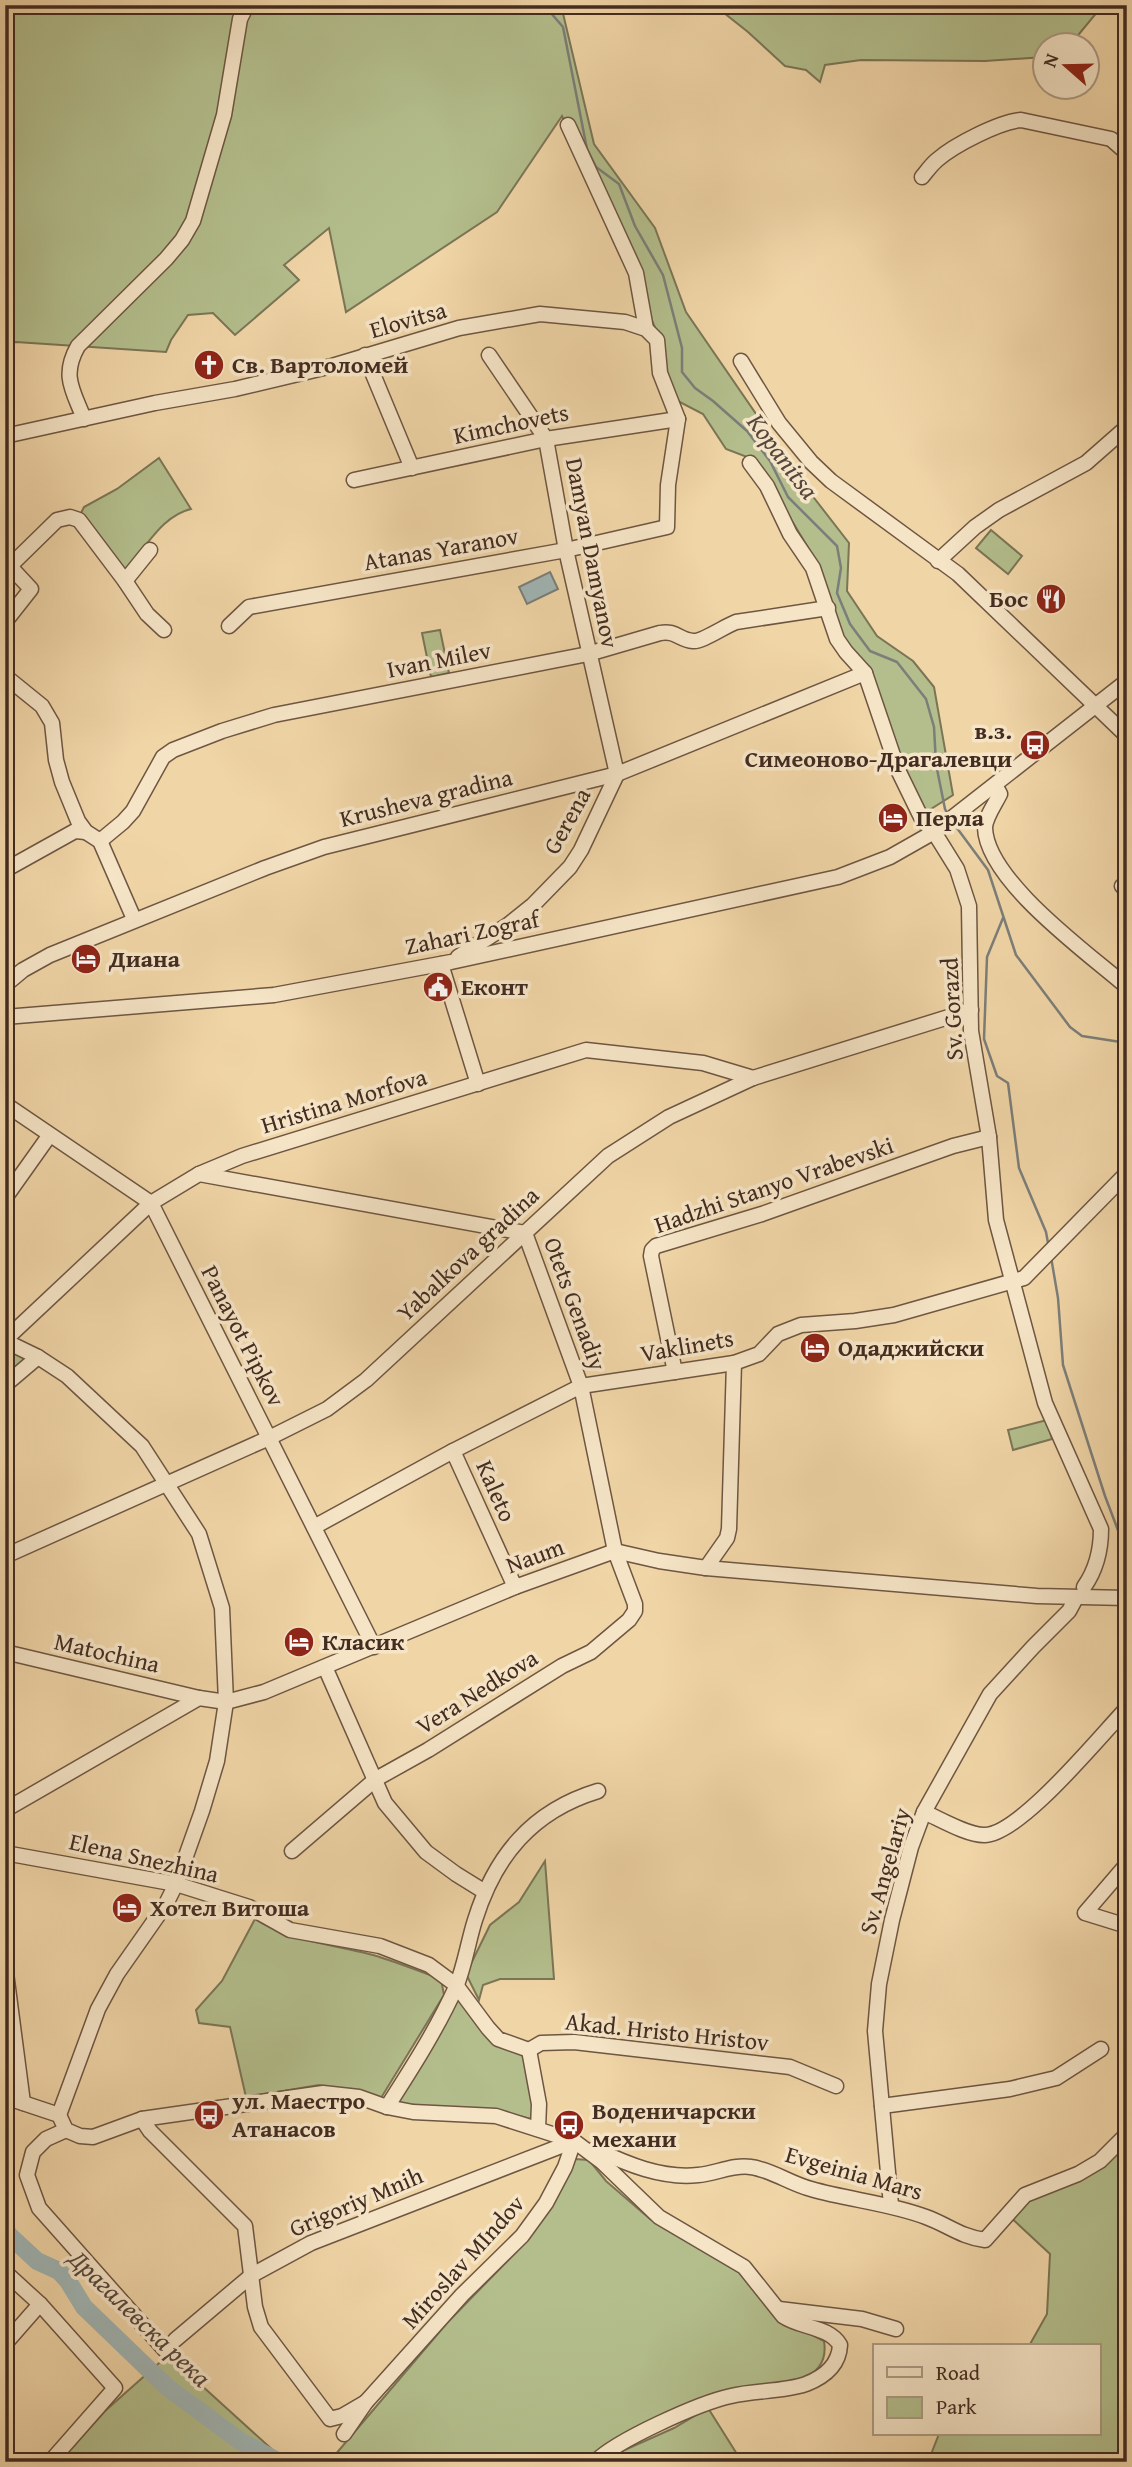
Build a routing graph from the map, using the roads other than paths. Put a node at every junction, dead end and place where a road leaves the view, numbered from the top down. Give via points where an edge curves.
1 (247, 5) edge
2 (568, 125) dead end
3 (1127, 153) edge
4 (922, 177) dead end
5 (651, 334) junction
6 (365, 355) junction
7 (489, 355) dead end
8 (741, 361) dead end
9 (84, 419) junction
10 (678, 419) junction
11 (1127, 427) edge
12 (5, 436) edge
13 (546, 439) junction
14 (750, 463) dead end
15 (412, 468) junction
16 (354, 480) dead end
17 (150, 550) dead end
18 (566, 550) junction
19 (938, 561) junction
20 (8, 563) edge
21 (125, 581) junction
22 (828, 608) junction
23 (5, 622) edge
24 (229, 626) dead end
25 (164, 631) dead end
26 (588, 654) junction
27 (865, 673) junction
28 (5, 676) edge
29 (1127, 681) edge
30 (1095, 707) junction
31 (1127, 736) edge
32 (617, 774) junction
33 (995, 785) junction
34 (938, 829) junction
35 (86, 832) junction
36 (100, 841) junction
37 (5, 870) edge
38 (134, 919) junction
39 (446, 963) junction
40 (5, 985) edge
41 (1127, 987) edge
42 (971, 1010) junction
43 (5, 1017) edge
44 (754, 1078) junction
45 (478, 1084) junction
46 (5, 1104) edge
47 (49, 1136) junction
48 (989, 1138) junction
49 (1127, 1173) edge
50 (199, 1174) junction
51 (5, 1198) edge
52 (151, 1203) junction
53 (525, 1233) junction
54 (1013, 1281) junction
55 (5, 1340) edge
56 (37, 1357) junction
57 (734, 1363) junction
58 (675, 1372) junction
59 (5, 1385) edge
60 (581, 1386) junction
61 (269, 1438) junction
62 (453, 1451) junction
63 (167, 1482) junction
64 (314, 1527) junction
65 (615, 1551) junction
66 (5, 1556) edge
67 (706, 1568) junction
68 (515, 1587) junction
69 (1080, 1592) junction
70 (1127, 1598) edge
71 (374, 1647) junction
72 (5, 1652) edge
73 (325, 1667) junction
74 (199, 1698) junction
75 (226, 1702) junction
76 (1127, 1708) edge
77 (376, 1779) junction
78 (598, 1791) dead end
79 (5, 1810) edge
80 (924, 1812) junction
81 (292, 1851) dead end
82 (5, 1853) edge
83 (1127, 1864) edge
84 (176, 1884) junction
85 (485, 1892) junction
86 (1127, 1926) edge
87 (5, 1965) edge
88 (456, 1985) junction
89 (1101, 2049) dead end
90 (529, 2050) junction
91 (836, 2087) dead end
92 (5, 2098) edge
93 (23, 2103) junction
94 (882, 2106) junction
95 (387, 2107) junction
96 (59, 2116) junction
97 (142, 2119) junction
98 (538, 2129) junction
99 (66, 2130) junction
100 (1127, 2134) edge
101 (574, 2141) junction
102 (891, 2205) junction
103 (5, 2272) edge
104 (252, 2275) junction
105 (40, 2304) junction
106 (778, 2308) junction
107 (896, 2329) dead end
108 (5, 2344) edge
109 (366, 2402) junction
110 (344, 2434) dead end
111 (50, 2462) edge
112 (594, 2462) edge

1 - 9 street via 240,19 218,142 193,221 166,259 78,346 70,363 70,381
2 - 5 street via 636,273
3 - 4 street via 1111,139 1010,121 953,149
5 - 6 street, Elovitsa via 625,322 540,314 459,328
5 - 10 street
6 - 9 street, Elovitsa via 235,389
6 - 15 street
7 - 13 street, Damyan Damyanov
8 - 19 street via 779,423 811,462
9 - 12 street, Elovitsa
10 - 13 street, Kimchovets
10 - 18 street, Atanas Yaranov via 667,527
11 - 19 street via 1086,463 983,521
13 - 15 street, Kimchovets
13 - 18 street, Damyan Damyanov
14 - 22 street, Sv. Gorazd via 813,568
15 - 16 street, Kimchovets
17 - 21 street
18 - 24 street, Atanas Yaranov via 249,607
18 - 26 street, Damyan Damyanov
19 - 30 street via 958,574
20 - 21 street via 57,520 71,517 79,520
20 - 23 street via 31,589
21 - 25 street
22 - 26 street, Ivan Milev via 736,622 699,641 670,631
22 - 27 street, Sv. Gorazd via 837,639
26 - 32 street, Damyan Damyanov
26 - 36 street, Ivan Milev via 274,715 222,731 163,757 133,811
27 - 32 street, Krusheva gradina
27 - 34 street, Sv. Gorazd via 898,770 923,821
28 - 35 street via 41,706 52,723 62,782
29 - 30 street, Zahari Zograf
30 - 31 street
30 - 33 street, Zahari Zograf
32 - 38 street, Krusheva gradina via 324,847
32 - 39 street, Gerena via 570,867 508,925
33 - 34 street, Zahari Zograf
33 - 41 street via 1000,794 985,824 987,840 1011,883
34 - 39 street, Zahari Zograf via 890,857 838,877
34 - 42 street, Sv. Gorazd via 969,906
35 - 36 street
35 - 37 street via 75,831
36 - 38 street
38 - 40 street, Krusheva gradina via 50,955
39 - 43 street, Zahari Zograf via 274,995
39 - 45 street
42 - 44 street, Yabalkova gradina
42 - 48 street, Sv. Gorazd
44 - 45 street, Hristina Morfova via 703,1063 586,1051
44 - 53 street, Yabalkova gradina via 669,1118 608,1156
45 - 50 street, Hristina Morfova via 242,1156
46 - 47 street
47 - 51 street
47 - 52 street
48 - 54 street, Sv. Gorazd via 996,1220
48 - 58 street, Hadzhi Stanyo Vrabevski via 656,1246 651,1256
49 - 54 street, Vaklinets via 1042,1261 1024,1278
50 - 52 street, Hristina Morfova
50 - 53 street, Otets Genadiy
52 - 55 street, Hristina Morfova
52 - 61 street, Panayot Pipkov
53 - 60 street, Otets Genadiy
53 - 61 street, Yabalkova gradina via 366,1380 327,1409
54 - 57 street, Vaklinets via 894,1315 801,1325 778,1334 759,1354
54 - 69 street, Sv. Gorazd via 1045,1404 1101,1529 1091,1577
55 - 56 street
56 - 59 street
56 - 63 street via 102,1406 142,1446
57 - 58 street, Vaklinets
57 - 67 street via 729,1529
58 - 60 street, Vaklinets
60 - 62 street, Vaklinets
60 - 65 street, Otets Genadiy
61 - 63 street, Yabalkova gradina
61 - 64 street, Panayot Pipkov
62 - 64 street, Vaklinets
62 - 68 street, Kaleto
63 - 66 street, Yabalkova gradina
63 - 75 street via 199,1534 222,1608
64 - 71 street, Panayot Pipkov
65 - 67 street
65 - 68 street, Naum
65 - 77 street, Vera Nedkova via 635,1604 629,1620 591,1653
67 - 69 street
68 - 71 street, Naum
69 - 70 street
69 - 80 street, Sv. Angelariy via 1069,1611 990,1694
71 - 73 street, Naum
72 - 74 street, Matochina
73 - 75 street, Naum
73 - 77 street
74 - 75 street, Naum
74 - 79 street
75 - 84 street via 217,1761
76 - 80 street via 1007,1829 975,1833
77 - 81 street, Vera Nedkova
77 - 85 street via 385,1803 426,1852
78 - 85 street via 558,1808 530,1828 498,1866
80 - 94 street, Sv. Angelariy via 898,1895 879,1984 875,2031
82 - 84 street, Elena Snezhina
83 - 86 street via 1085,1913
84 - 88 street, Elena Snezhina via 248,1907 290,1930 380,1946 429,1965
84 - 96 street via 98,2009
85 - 88 street
87 - 93 street
88 - 90 street, Elena Snezhina via 498,2039
88 - 95 street
89 - 94 street via 1056,2078 1010,2089
90 - 91 street, Akad. Hristo Hristov via 541,2043 574,2042 790,2067
90 - 98 street via 539,2104
92 - 93 street
93 - 96 street
94 - 102 street, Sv. Angelariy
95 - 97 street via 359,2097 323,2093
95 - 98 street via 486,2115
96 - 99 street
97 - 99 street via 93,2137
97 - 104 street via 245,2226
98 - 101 street
99 - 104 street, Grigoriy Mnih via 46,2139 33,2152 27,2175 38,2208 170,2345
100 - 102 street, Evgeinia Mars via 1100,2161 1026,2195 985,2240
101 - 102 street, Evgeinia Mars via 640,2168 695,2176 751,2167 846,2199
101 - 104 street, Grigoriy Mnih via 311,2243
101 - 106 street via 603,2162 659,2217 744,2267
101 - 109 street, Miroslav MIndov via 546,2203 522,2236
103 - 105 street
104 - 109 street, Miroslav MIndov via 261,2327 330,2419
105 - 108 street
105 - 111 street via 115,2388
106 - 107 street via 862,2319
106 - 112 street via 789,2320 836,2339 839,2354 832,2368 805,2384 705,2404 651,2428
109 - 110 street, Miroslav MIndov

